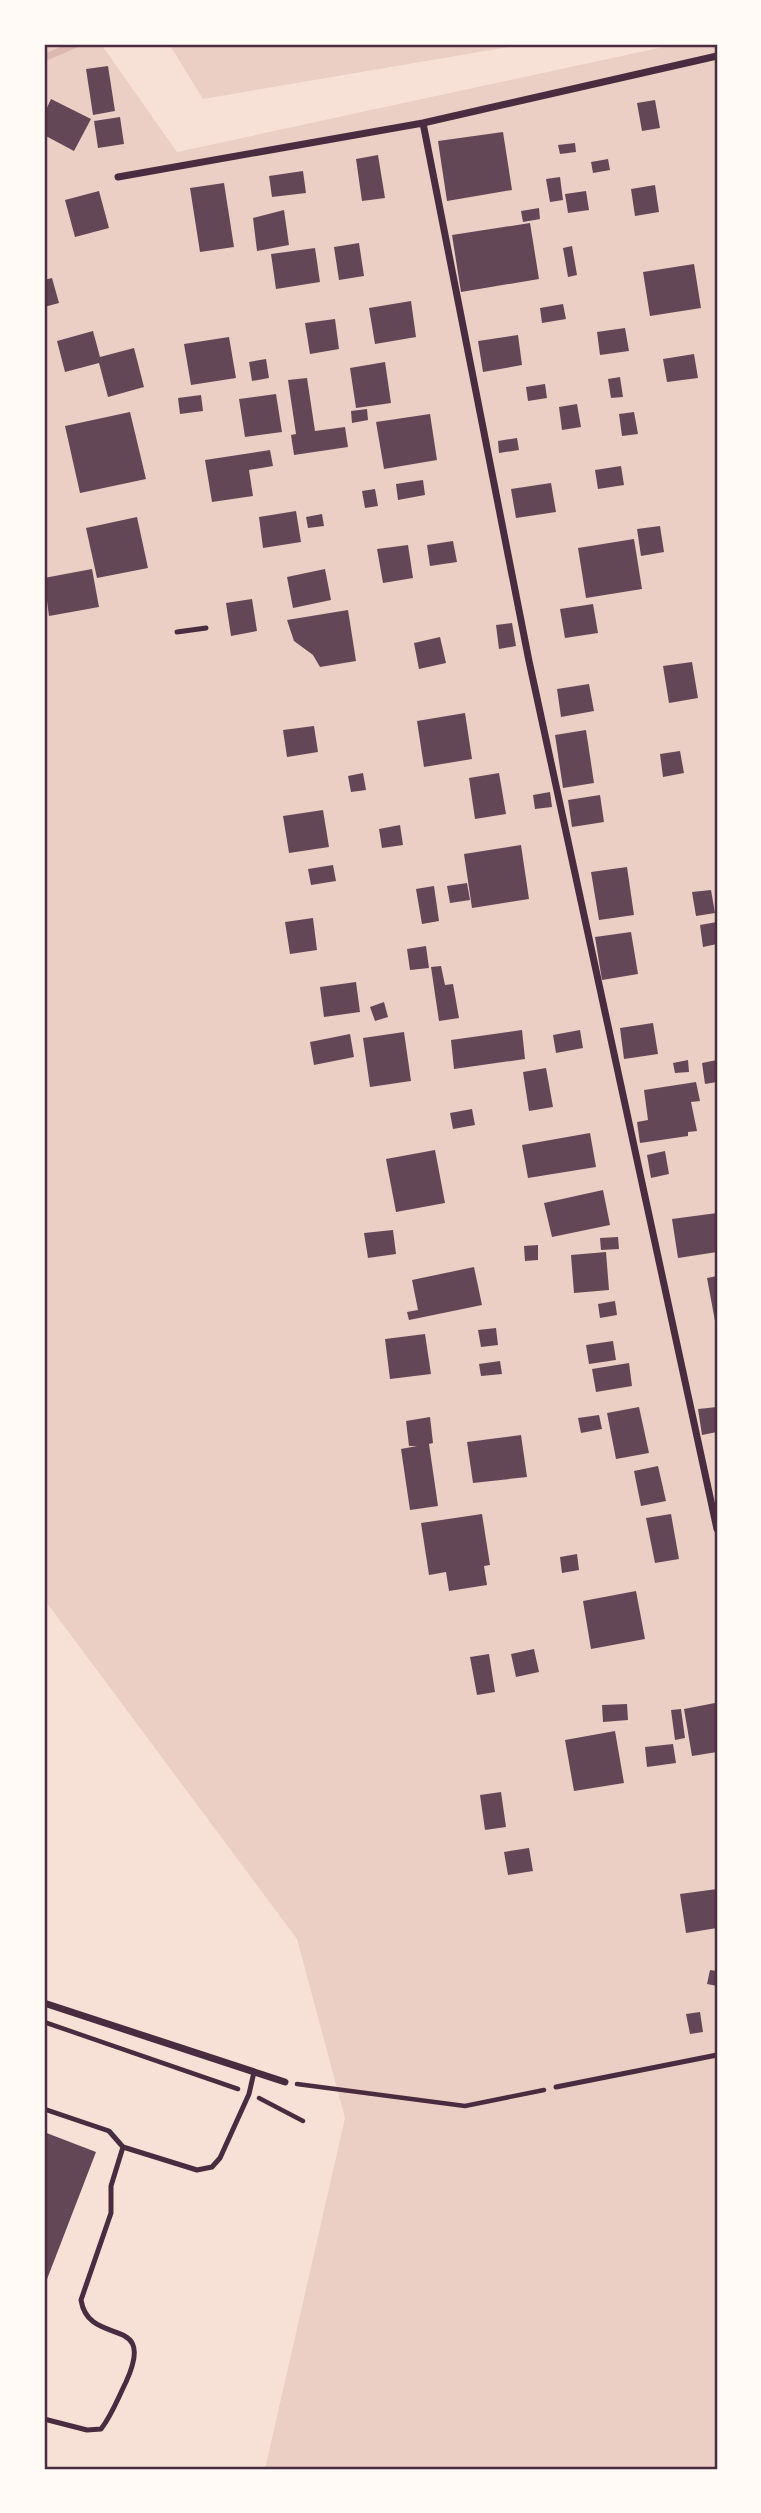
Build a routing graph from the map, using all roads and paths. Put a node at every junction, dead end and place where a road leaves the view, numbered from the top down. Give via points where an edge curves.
1 (717, 56) edge
2 (423, 123) junction
3 (118, 177) dead end
4 (206, 628) dead end
5 (177, 632) dead end
6 (717, 1529) edge
7 (44, 2003) edge
8 (44, 2022) edge
9 (717, 2055) edge
10 (254, 2072) junction
11 (285, 2082) joint
12 (556, 2087) joint
13 (249, 2094) junction
14 (44, 2109) edge
15 (303, 2121) dead end
16 (123, 2147) junction
17 (44, 2419) edge

1 - 2 street
2 - 3 street
2 - 6 street via 529,661
4 - 5 lane
7 - 10 street
8 - 13 path
9 - 12 lane
10 - 11 street
10 - 13 lane
11 - 12 path via 465,2106
13 - 15 path
13 - 16 lane via 212,2167 197,2170
14 - 16 lane via 109,2131
16 - 17 lane via 111,2186 111,2213 81,2300 83,2313 92,2322 131,2340 135,2362 100,2429

